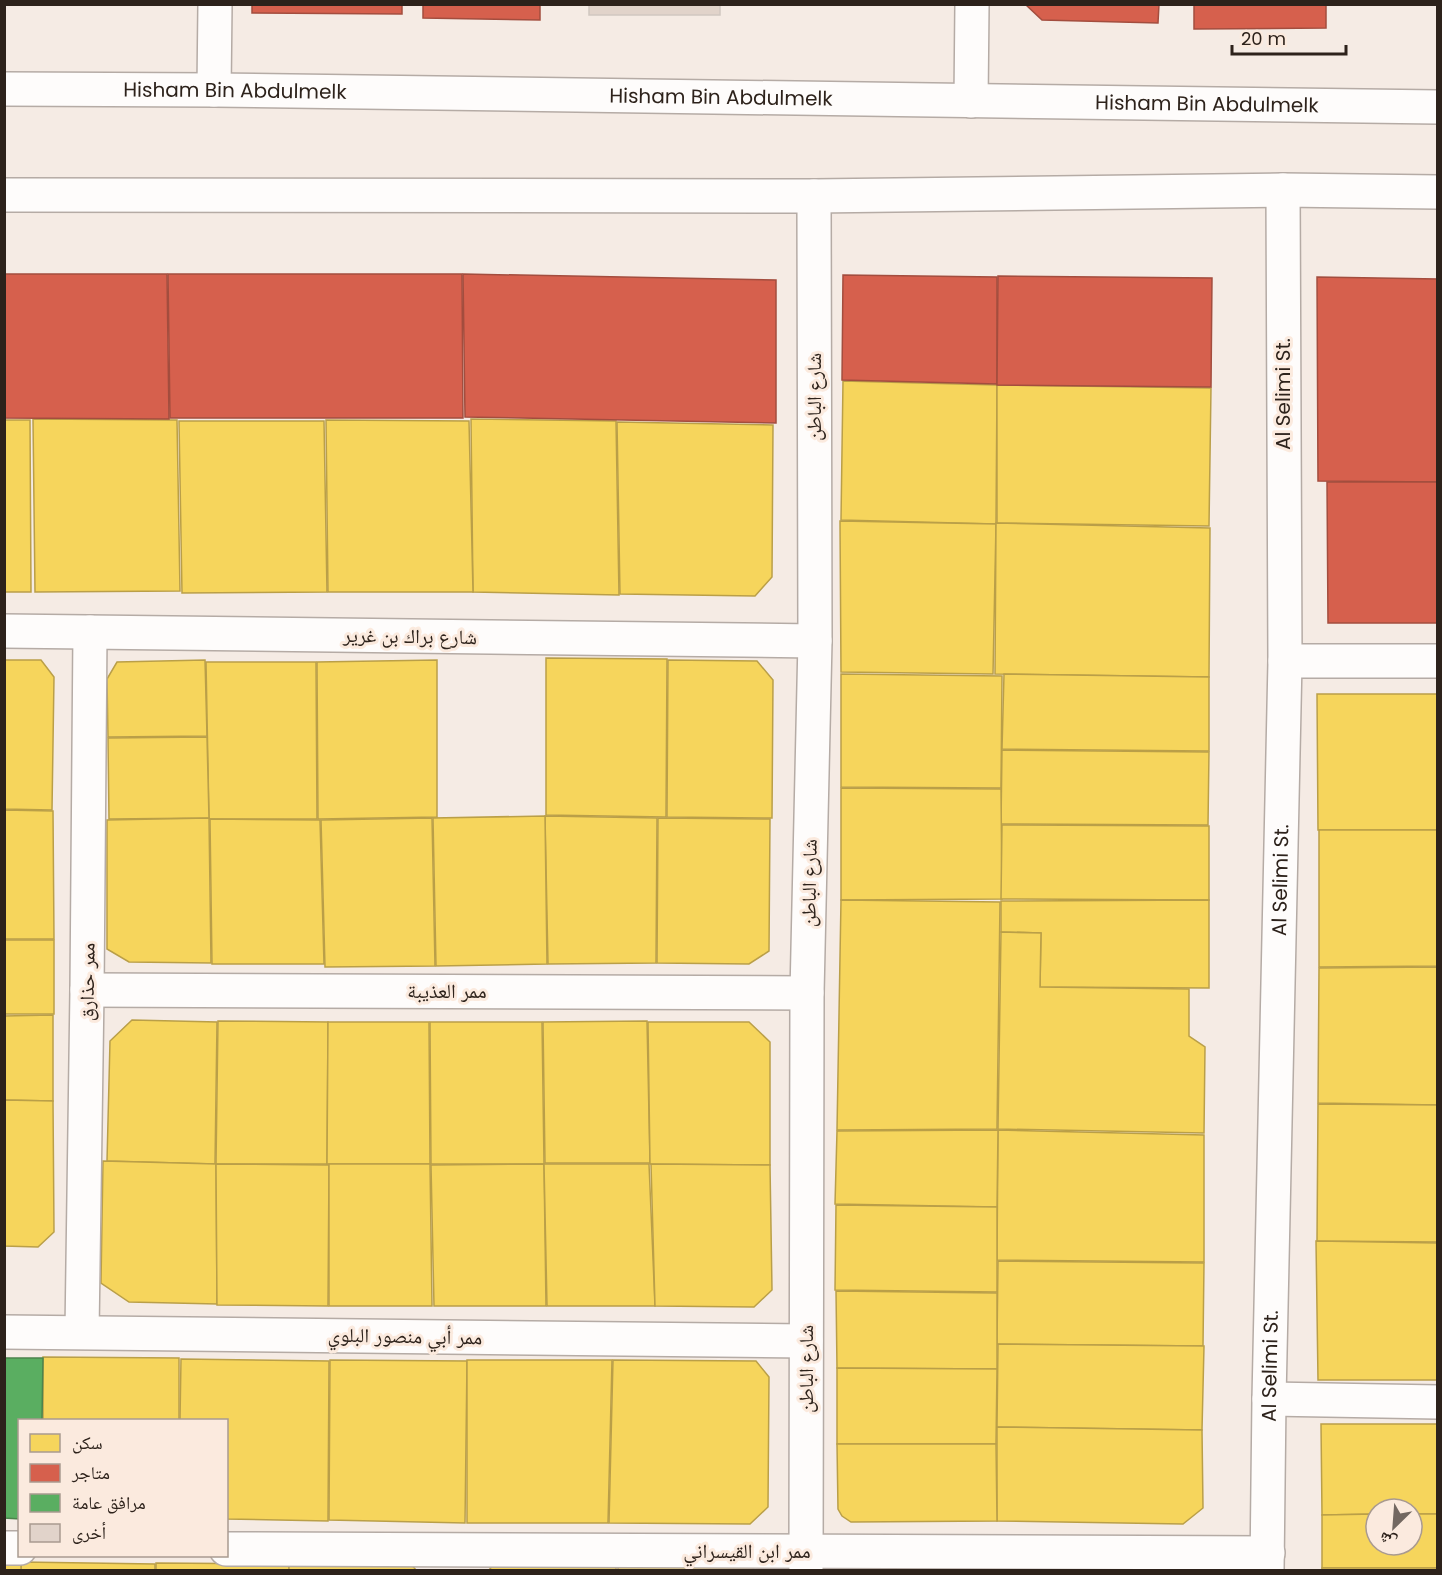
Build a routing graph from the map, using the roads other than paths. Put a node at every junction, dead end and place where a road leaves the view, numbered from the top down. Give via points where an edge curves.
1 (215, 4) edge
2 (972, 4) edge
3 (4, 89) edge
4 (214, 90) junction
5 (971, 101) junction
6 (1437, 107) edge
7 (1283, 190) junction
8 (1437, 192) edge
9 (4, 195) edge
10 (814, 196) junction
11 (4, 630) edge
12 (90, 632) junction
13 (815, 641) junction
14 (1285, 661) junction
15 (1437, 661) edge
16 (87, 990) junction
17 (807, 993) junction
18 (4, 1332) edge
19 (82, 1332) junction
20 (806, 1341) junction
21 (1269, 1399) junction
22 (1437, 1402) edge
23 (228, 1549) edge
24 (463, 1560) edge
25 (806, 1561) edge
26 (1267, 1562) edge

1 - 4 street
2 - 5 street
3 - 4 street, Hisham Bin Abdulmelk
4 - 5 street, Hisham Bin Abdulmelk
5 - 6 street, Hisham Bin Abdulmelk
7 - 8 street
7 - 10 street
7 - 14 street, Al Selimi St.
9 - 10 street
10 - 13 street, شارع الباطن
11 - 12 street, شارع براك بن غرير
12 - 13 street, شارع براك بن غرير
12 - 16 street, ممر حذارق
13 - 17 street, شارع الباطن
14 - 15 street
14 - 21 street, Al Selimi St.
16 - 17 street, ممر العذيبة
16 - 19 street, ممر حذارق
17 - 20 street, شارع الباطن
18 - 19 street, ممر أبي منصور البلوي
19 - 20 street, ممر أبي منصور البلوي
20 - 25 street, شارع الباطن
21 - 22 street
21 - 26 street, Al Selimi St.
23 - 24 street, ممر ابن القيسراني
24 - 25 street, ممر ابن القيسراني
25 - 26 street, ممر ابن القيسراني

